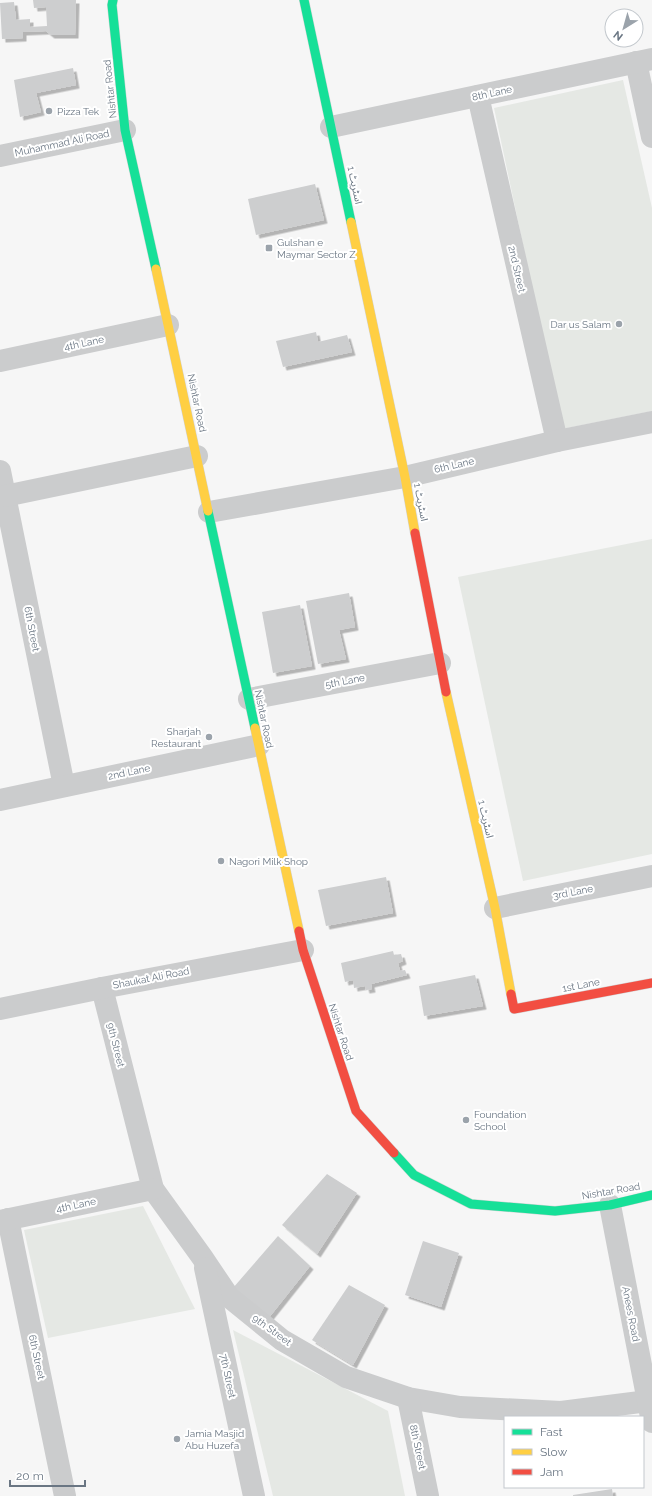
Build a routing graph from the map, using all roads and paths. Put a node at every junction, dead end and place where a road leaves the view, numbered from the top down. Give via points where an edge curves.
1 (113, 0) edge
2 (304, 0) edge
3 (644, 61) edge
4 (478, 96) junction
5 (331, 127) junction
6 (125, 130) junction
7 (652, 138) edge
8 (0, 156) edge
9 (168, 325) junction
10 (0, 361) edge
11 (652, 422) edge
12 (557, 441) junction
13 (197, 456) junction
14 (0, 471) edge
15 (405, 477) junction
16 (5, 496) junction
17 (209, 512) junction
18 (440, 663) junction
19 (249, 699) junction
20 (259, 745) junction
21 (64, 786) junction
22 (0, 800) edge
23 (652, 876) edge
24 (495, 908) junction
25 (303, 950) junction
26 (652, 983) edge
27 (102, 988) junction
28 (0, 1009) edge
29 (514, 1009) joint
30 (153, 1190) junction
31 (652, 1195) edge
32 (610, 1205) junction
33 (4, 1220) edge
34 (202, 1257) junction
35 (408, 1398) junction
36 (648, 1401) junction
37 (652, 1422) edge
38 (65, 1496) edge
39 (254, 1496) edge
40 (428, 1496) edge

1 - 6 street, Nishtar Road
2 - 5 street, اسٹریٹ 1
3 - 4 street, 8th Lane
3 - 7 street
4 - 5 street, 8th Lane
4 - 12 street, 2nd Street
5 - 15 street, اسٹریٹ 1
6 - 8 street, Muhammad Ali Road
6 - 9 street, Nishtar Road
9 - 10 street, 4th Lane
9 - 13 street, Nishtar Road
11 - 12 street, 6th Lane
12 - 15 street, 6th Lane
13 - 16 street
13 - 17 street, Nishtar Road
14 - 16 street, 6th Street
15 - 17 street, 6th Lane
15 - 18 street, اسٹریٹ 1
16 - 21 street, 6th Street
17 - 19 street, Nishtar Road
18 - 19 street, 5th Lane
18 - 24 street, اسٹریٹ 1
19 - 20 street, Nishtar Road
20 - 21 street, 2nd Lane
20 - 25 street, Nishtar Road
21 - 22 street, 2nd Lane
23 - 24 street, 3rd Lane
24 - 29 street, اسٹریٹ 1
25 - 27 street, Shaukat Ali Road
25 - 32 street, Nishtar Road via 356,1111 414,1175 471,1204 555,1211
26 - 29 street, 1st Lane
27 - 28 street, Shaukat Ali Road
27 - 30 street, 9th Street
30 - 33 street, 4th Lane
30 - 34 street, 9th Street
31 - 32 street, Nishtar Road
32 - 36 street, Anees Road
33 - 38 street, 6th Street
34 - 35 street, 9th Street via 229,1297 282,1340 346,1377
34 - 39 street, 7th Street
35 - 36 street, 9th Street via 460,1407 561,1412
35 - 40 street, 8th Street
36 - 37 street, Anees Road

